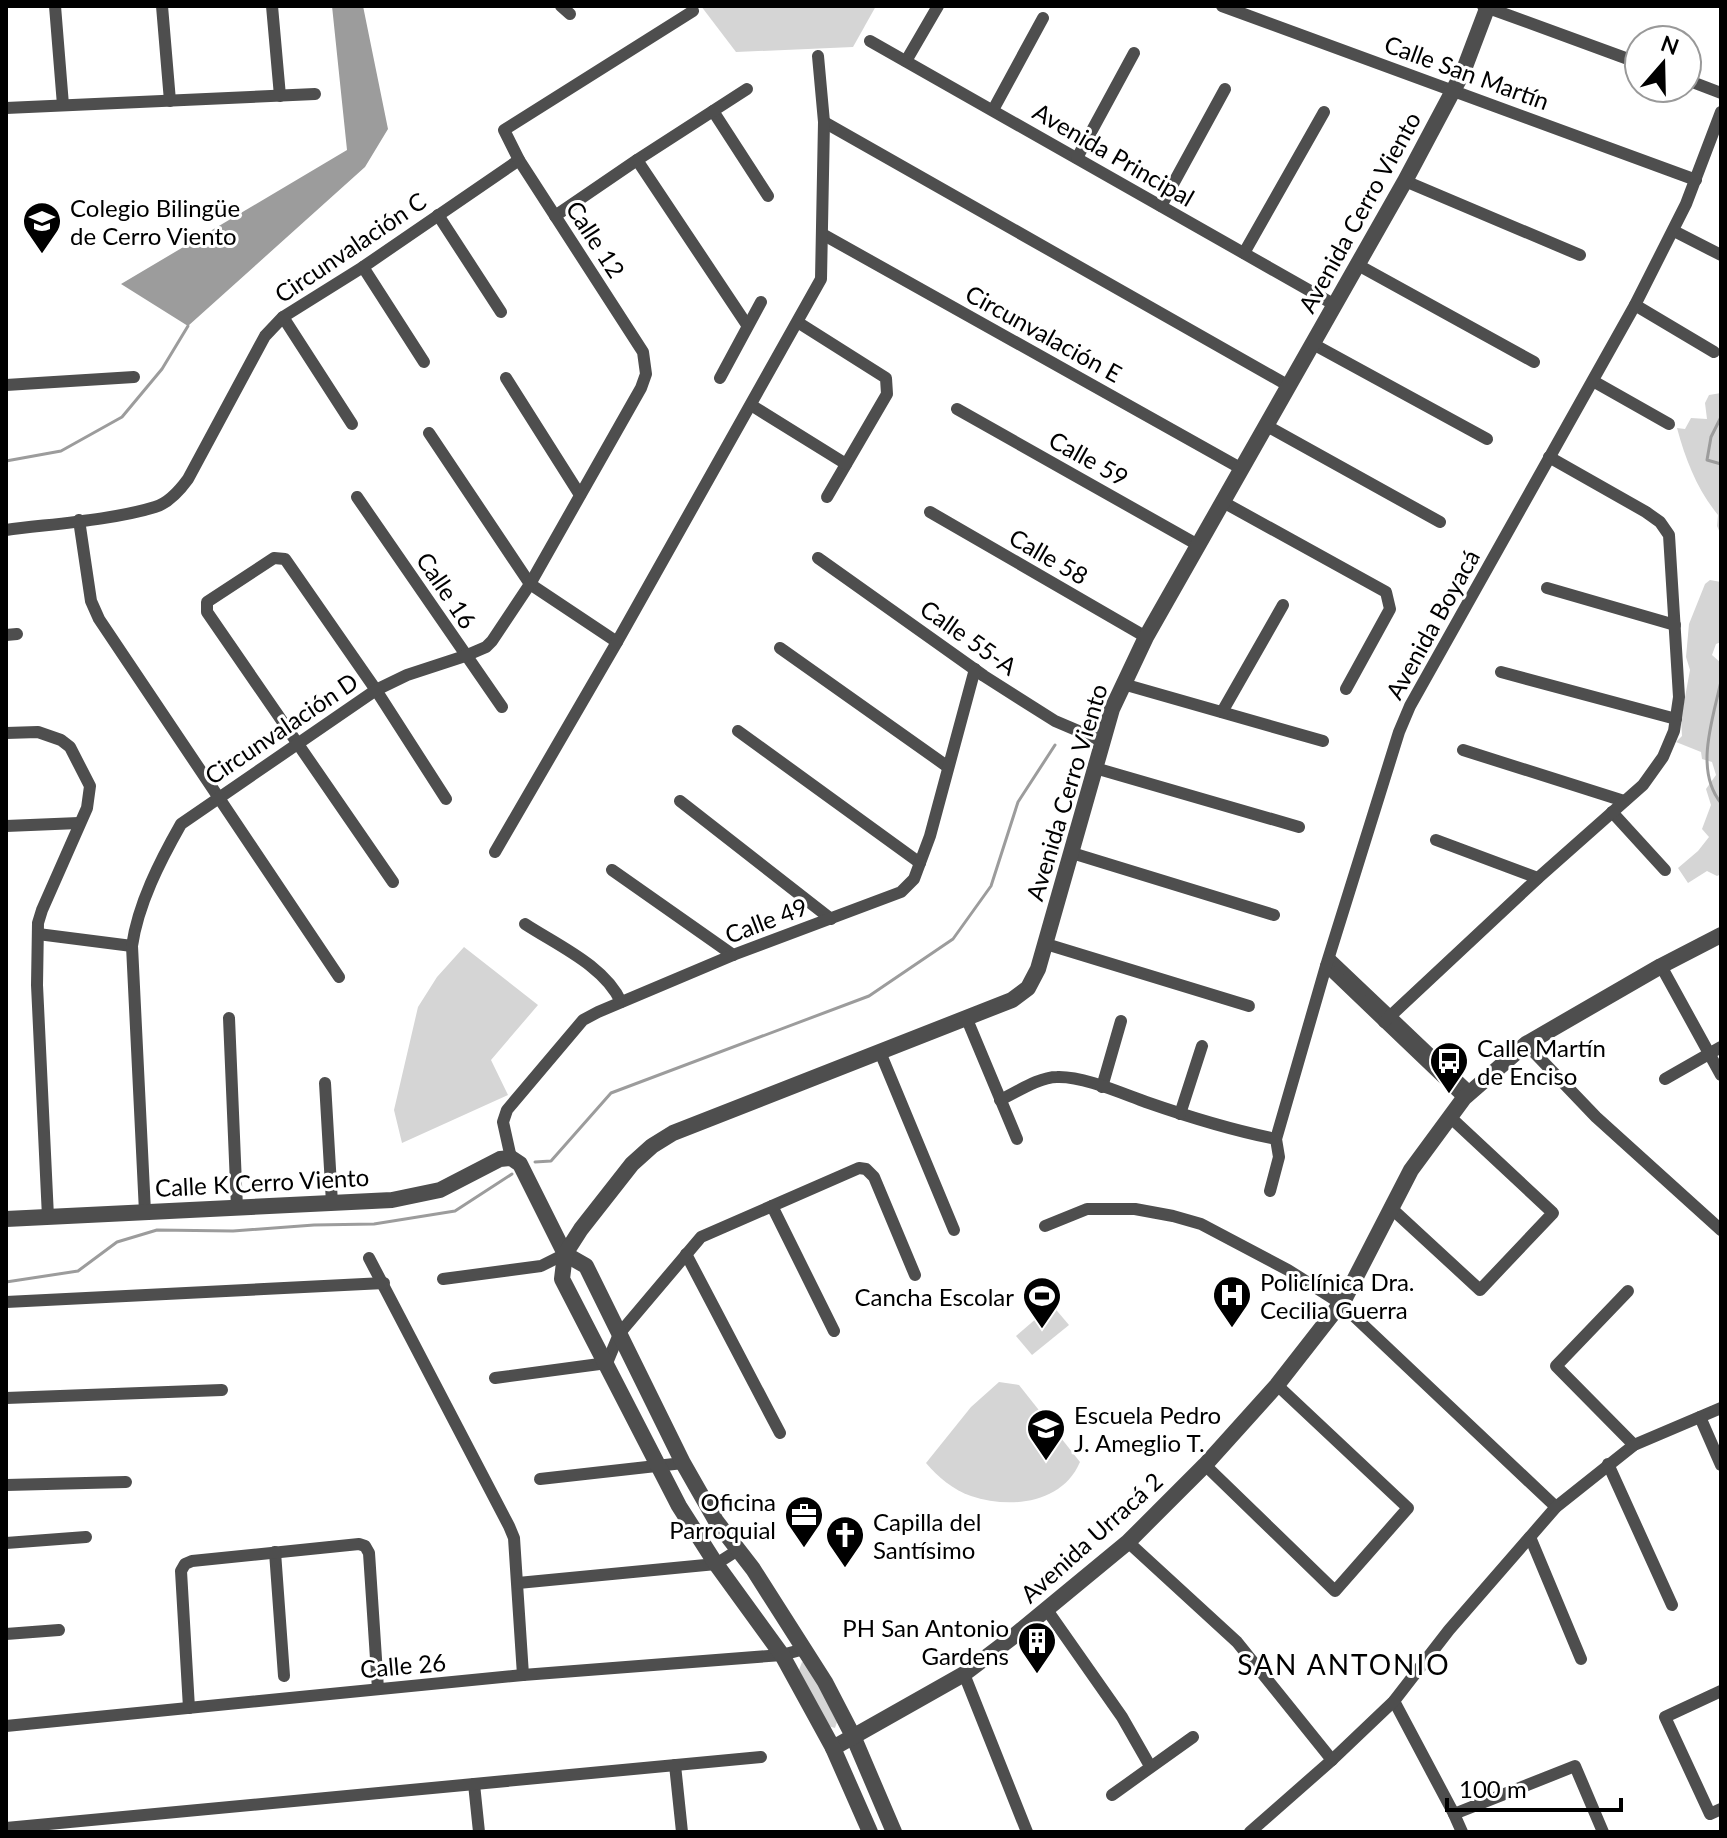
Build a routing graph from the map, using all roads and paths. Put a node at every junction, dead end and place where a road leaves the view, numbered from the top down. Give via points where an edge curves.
1 (55, 6) edge
2 (162, 6) edge
3 (272, 6) edge
4 (938, 6) edge
5 (1222, 6) edge
6 (1486, 7) edge
7 (693, 11) dead end
8 (1043, 18) dead end
9 (870, 41) dead end
10 (1134, 53) dead end
11 (818, 56) dead end
12 (1623, 57) edge
13 (906, 61) junction
14 (747, 89) dead end
15 (1225, 89) dead end
16 (1454, 91) junction
17 (315, 94) dead end
18 (280, 96) junction
19 (170, 101) junction
20 (63, 105) junction
21 (6, 108) edge
22 (993, 110) junction
23 (713, 111) junction
24 (1324, 112) dead end
25 (1721, 112) edge
26 (824, 122) junction
27 (1077, 158) junction
28 (519, 160) junction
29 (637, 160) junction
30 (1696, 180) junction
31 (1405, 181) junction
32 (768, 196) dead end
33 (1161, 206) junction
34 (438, 215) junction
35 (555, 216) junction
36 (1674, 231) junction
37 (824, 235) junction
38 (1244, 253) junction
39 (1580, 255) dead end
40 (1721, 255) edge
41 (1358, 265) junction
42 (363, 267) junction
43 (761, 302) dead end
44 (1335, 305) junction
45 (1635, 305) junction
46 (501, 312) dead end
47 (283, 317) junction
48 (799, 323) junction
49 (747, 325) junction
50 (1313, 344) junction
51 (1714, 352) dead end
52 (424, 362) dead end
53 (1534, 362) dead end
54 (646, 374) joint
55 (134, 377) dead end
56 (506, 378) dead end
57 (720, 378) dead end
58 (1593, 381) junction
59 (6, 385) edge
60 (1289, 386) junction
61 (751, 405) junction
62 (957, 409) dead end
63 (352, 424) dead end
64 (1669, 424) dead end
65 (1267, 426) junction
66 (429, 433) dead end
67 (1487, 439) dead end
68 (1549, 457) junction
69 (846, 464) junction
70 (1242, 469) junction
71 (580, 495) junction
72 (357, 497) dead end
73 (827, 497) dead end
74 (1223, 502) junction
75 (930, 512) dead end
76 (79, 520) junction
77 (1440, 522) dead end
78 (6, 530) edge
79 (1198, 545) junction
80 (818, 558) dead end
81 (530, 584) junction
82 (1547, 588) dead end
83 (1283, 605) dead end
84 (1675, 625) junction
85 (1146, 637) junction
86 (617, 642) junction
87 (780, 648) dead end
88 (465, 656) junction
89 (975, 669) junction
90 (1501, 672) dead end
91 (1123, 684) junction
92 (1346, 689) dead end
93 (376, 690) junction
94 (502, 707) dead end
95 (1222, 712) junction
96 (1676, 719) junction
97 (738, 731) dead end
98 (6, 733) edge
99 (1102, 741) junction
100 (1323, 741) dead end
101 (299, 742) junction
102 (1463, 750) dead end
103 (948, 767) junction
104 (1095, 768) junction
105 (218, 797) junction
106 (446, 799) dead end
107 (680, 801) dead end
108 (1624, 801) junction
109 (1612, 812) junction
110 (79, 823) junction
111 (6, 826) edge
112 (1299, 827) dead end
113 (1436, 840) dead end
114 (495, 852) dead end
115 (1072, 853) junction
116 (920, 863) junction
117 (612, 870) dead end
118 (1665, 870) dead end
119 (1538, 878) junction
120 (393, 882) dead end
121 (1274, 915) dead end
122 (831, 919) junction
123 (525, 924) dead end
124 (38, 934) junction
125 (1721, 935) edge
126 (1046, 944) junction
127 (132, 946) junction
128 (733, 955) junction
129 (1327, 962) junction
130 (1661, 966) junction
131 (339, 977) dead end
132 (621, 1002) junction
133 (1249, 1006) dead end
134 (966, 1017) junction
135 (229, 1018) dead end
136 (1388, 1018) junction
137 (1121, 1021) dead end
138 (1526, 1044) junction
139 (1202, 1046) dead end
140 (1721, 1047) edge
141 (880, 1052) junction
142 (1708, 1054) junction
143 (1721, 1075) edge
144 (1665, 1079) dead end
145 (325, 1083) dead end
146 (1102, 1087) junction
147 (1467, 1095) junction
148 (1000, 1100) junction
149 (1180, 1114) junction
150 (1449, 1116) junction
151 (1017, 1139) dead end
152 (1276, 1139) junction
153 (511, 1158) junction
154 (1270, 1191) dead end
155 (332, 1203) junction
156 (772, 1206) junction
157 (237, 1208) junction
158 (1391, 1208) junction
159 (145, 1212) junction
160 (48, 1217) junction
161 (6, 1219) edge
162 (1045, 1226) dead end
163 (954, 1230) dead end
164 (1721, 1230) edge
165 (565, 1254) junction
166 (686, 1254) junction
167 (369, 1258) dead end
168 (915, 1275) dead end
169 (443, 1279) dead end
170 (384, 1283) junction
171 (1628, 1291) dead end
172 (6, 1302) edge
173 (1340, 1303) junction
174 (834, 1331) dead end
175 (619, 1334) junction
176 (607, 1363) junction
177 (495, 1378) dead end
178 (1277, 1385) junction
179 (222, 1390) dead end
180 (6, 1398) edge
181 (1721, 1408) edge
182 (1700, 1417) junction
183 (780, 1433) dead end
184 (1634, 1445) junction
185 (683, 1463) junction
186 (1608, 1464) junction
187 (1205, 1465) junction
188 (1721, 1465) edge
189 (660, 1467) junction
190 (540, 1479) dead end
191 (126, 1482) dead end
192 (6, 1485) edge
193 (1556, 1507) junction
194 (86, 1537) dead end
195 (1530, 1537) junction
196 (1128, 1542) junction
197 (6, 1543) edge
198 (738, 1550) junction
199 (275, 1552) junction
200 (716, 1564) junction
201 (518, 1583) junction
202 (1672, 1605) dead end
203 (1047, 1610) junction
204 (59, 1630) dead end
205 (6, 1634) edge
206 (804, 1649) junction
207 (782, 1655) junction
208 (1581, 1659) dead end
209 (964, 1674) junction
210 (523, 1675) junction
211 (284, 1676) dead end
212 (378, 1689) junction
213 (1721, 1691) edge
214 (1394, 1701) junction
215 (189, 1708) junction
216 (6, 1726) edge
217 (853, 1736) junction
218 (1193, 1737) dead end
219 (833, 1748) junction
220 (761, 1757) dead end
221 (1332, 1760) junction
222 (675, 1765) junction
223 (1150, 1766) junction
224 (474, 1784) junction
225 (1112, 1795) dead end
226 (1721, 1809) edge
227 (1454, 1814) junction
228 (6, 1828) edge
229 (479, 1832) edge
230 (682, 1832) edge
231 (870, 1832) edge
232 (894, 1832) edge
233 (1027, 1832) edge
234 (1250, 1832) edge
235 (1462, 1832) edge
236 (1603, 1832) edge

1 - 20 street
2 - 19 street
3 - 18 street
4 - 13 street
5 - 16 street, Calle San Martín
6 - 12 street
6 - 16 street, Avenida Cerro Viento
7 - 28 street, Calle 12 via 504,130
8 - 22 street
9 - 13 street, Avenida Principal
10 - 27 street
11 - 26 street
13 - 22 street, Avenida Principal
14 - 23 street
15 - 33 street
16 - 30 street, Calle San Martín
16 - 31 street, Avenida Cerro Viento
17 - 18 street
18 - 19 street
19 - 20 street
20 - 21 street
22 - 27 street, Avenida Principal
23 - 29 street
23 - 32 street
24 - 38 street
25 - 30 street, Avenida Boyacá
26 - 37 street
26 - 60 street
27 - 33 street, Avenida Principal
28 - 34 street, Circunvalación C
28 - 35 street, Calle 12
29 - 35 street
29 - 49 street
30 - 36 street, Avenida Boyacá
31 - 39 street
31 - 41 street, Avenida Cerro Viento
33 - 38 street, Avenida Principal
34 - 42 street, Circunvalación C
34 - 46 street
35 - 54 street, Calle 12 via 643,352
36 - 40 street
36 - 45 street, Avenida Boyacá
37 - 48 street via 821,279
37 - 70 street, Circunvalación E
38 - 44 street, Avenida Principal
41 - 44 street, Avenida Cerro Viento
41 - 53 street
42 - 47 street, Circunvalación C
42 - 52 street
43 - 49 street
44 - 50 street, Avenida Cerro Viento
45 - 51 street
45 - 58 street, Avenida Boyacá
47 - 63 street
47 - 76 street, Circunvalación C via 265,336 177,493 155,507
48 - 61 street
48 - 69 street via 886,378 887,394
49 - 57 street
50 - 60 street, Avenida Cerro Viento
50 - 67 street
54 - 71 street, Circunvalación D
55 - 59 street
56 - 71 street
58 - 64 street
58 - 68 street, Avenida Boyacá
60 - 65 street, Avenida Cerro Viento
61 - 69 street
61 - 86 street
62 - 79 street, Calle 59
65 - 70 street, Avenida Cerro Viento
65 - 77 street
66 - 81 street
68 - 84 street via 1660,522 1669,535
68 - 129 street, Avenida Boyacá via 1410,706
69 - 73 street
70 - 74 street, Avenida Cerro Viento
71 - 81 street, Circunvalación D
72 - 88 street, Calle 16
74 - 79 street, Avenida Cerro Viento
74 - 92 street via 1386,592 1390,609
75 - 85 street, Calle 58
76 - 78 street, Circunvalación C
76 - 105 street via 91,601 99,619
79 - 85 street, Avenida Cerro Viento
80 - 89 street, Calle 55-A
81 - 86 street
81 - 88 street, Circunvalación D via 492,641
82 - 84 street
83 - 95 street
84 - 96 street
85 - 91 street, Avenida Cerro Viento
86 - 114 street
87 - 103 street
88 - 93 street, Circunvalación D
88 - 94 street, Calle 16
89 - 99 street, Calle 55-A via 1055,721
89 - 103 street, Calle 49
90 - 96 street
91 - 95 street
91 - 99 street, Avenida Cerro Viento
93 - 101 street, Circunvalación D
93 - 101 street via 285,559 274,558 207,602 207,612
93 - 106 street
95 - 100 street
96 - 108 street via 1663,757
97 - 116 street
98 - 110 street via 50,734 70,747 90,786
99 - 104 street, Avenida Cerro Viento
101 - 105 street, Circunvalación D
101 - 120 street
102 - 108 street
103 - 116 street, Calle 49
104 - 112 street
104 - 115 street, Avenida Cerro Viento
105 - 127 street, Circunvalación D via 181,824 135,926
105 - 131 street
107 - 122 street
108 - 109 street
109 - 118 street
109 - 119 street
110 - 111 street
110 - 124 street via 42,910
113 - 119 street
115 - 121 street
115 - 126 street, Avenida Cerro Viento
116 - 122 street, Calle 49 via 901,892
117 - 128 street
119 - 136 street
122 - 128 street, Calle 49
123 - 132 street via 614,986
124 - 127 street
124 - 160 street
125 - 130 street, Avenida Urracá 2
126 - 133 street
126 - 134 street, Avenida Cerro Viento via 1028,988 1012,1000
127 - 159 street, Circunvalación D
128 - 132 street, Calle 49
129 - 136 street
129 - 152 street, Avenida Boyacá
130 - 138 street, Avenida Urracá 2
130 - 142 street
132 - 153 street, Calle 49 via 583,1020 507,1110 503,1122
134 - 141 street, Avenida Cerro Viento
134 - 148 street
135 - 157 street
136 - 147 street
137 - 146 street
138 - 147 street, Avenida Urracá 2
138 - 164 street via 1596,1117
139 - 149 street
140 - 142 street
141 - 163 street
141 - 165 street, Avenida Cerro Viento via 673,1133 652,1146 632,1164
142 - 143 street
142 - 144 street
145 - 155 street
146 - 148 street via 1055,1077
146 - 149 street
147 - 150 street, Avenida Urracá 2
148 - 151 street
149 - 152 street
150 - 158 street, Avenida Urracá 2
150 - 158 street via 1553,1213 1480,1290
152 - 154 street, Avenida Boyacá via 1279,1157
153 - 155 street, Calle K Cerro Viento via 417,1197
153 - 165 street via 520,1164
155 - 157 street, Calle K Cerro Viento
156 - 166 street via 701,1237
156 - 168 street via 866,1169
156 - 174 street
157 - 159 street, Calle K Cerro Viento
158 - 173 street, Avenida Urracá 2
159 - 160 street, Calle K Cerro Viento
160 - 161 street, Calle K Cerro Viento
162 - 173 street via 1087,1209 1173,1216 1234,1241
165 - 169 street via 541,1266
165 - 175 street via 586,1266
165 - 176 street via 562,1279
166 - 175 street
166 - 183 street
167 - 170 street
170 - 172 street
170 - 201 street via 509,1526
171 - 184 street via 1556,1366
173 - 178 street, Avenida Urracá 2
173 - 193 street
175 - 176 street
175 - 185 street
176 - 177 street
176 - 189 street
178 - 187 street, Avenida Urracá 2
178 - 187 street via 1408,1508 1335,1591
179 - 180 street
181 - 182 street
182 - 184 street
182 - 188 street
184 - 186 street
185 - 189 street
185 - 198 street
186 - 193 street
186 - 202 street
187 - 196 street, Avenida Urracá 2
189 - 190 street
189 - 200 street
191 - 192 street
193 - 195 street
194 - 197 street
195 - 208 street
195 - 214 street
196 - 203 street, Avenida Urracá 2
196 - 221 street via 1237,1642
198 - 200 street
198 - 206 street
199 - 211 street
199 - 212 street via 365,1546
199 - 215 street via 192,1561 181,1571
200 - 201 street
200 - 207 street
201 - 210 street
203 - 209 street, Avenida Urracá 2
203 - 223 street
204 - 205 street
206 - 207 street, Calle 26
206 - 217 street
207 - 210 street, Calle 26
207 - 219 street
209 - 217 street, Avenida Urracá 2
209 - 233 street
210 - 212 street, Calle 26
212 - 215 street, Calle 26
213 - 226 street via 1665,1717 1710,1814
214 - 221 street
214 - 227 street
215 - 216 street, Calle 26
217 - 219 street, Avenida Urracá 2
217 - 232 street
218 - 223 street
219 - 231 street
220 - 222 street
221 - 234 street
222 - 224 street
222 - 230 street
223 - 225 street
224 - 228 street
224 - 229 street
227 - 235 street
227 - 236 street via 1575,1766

